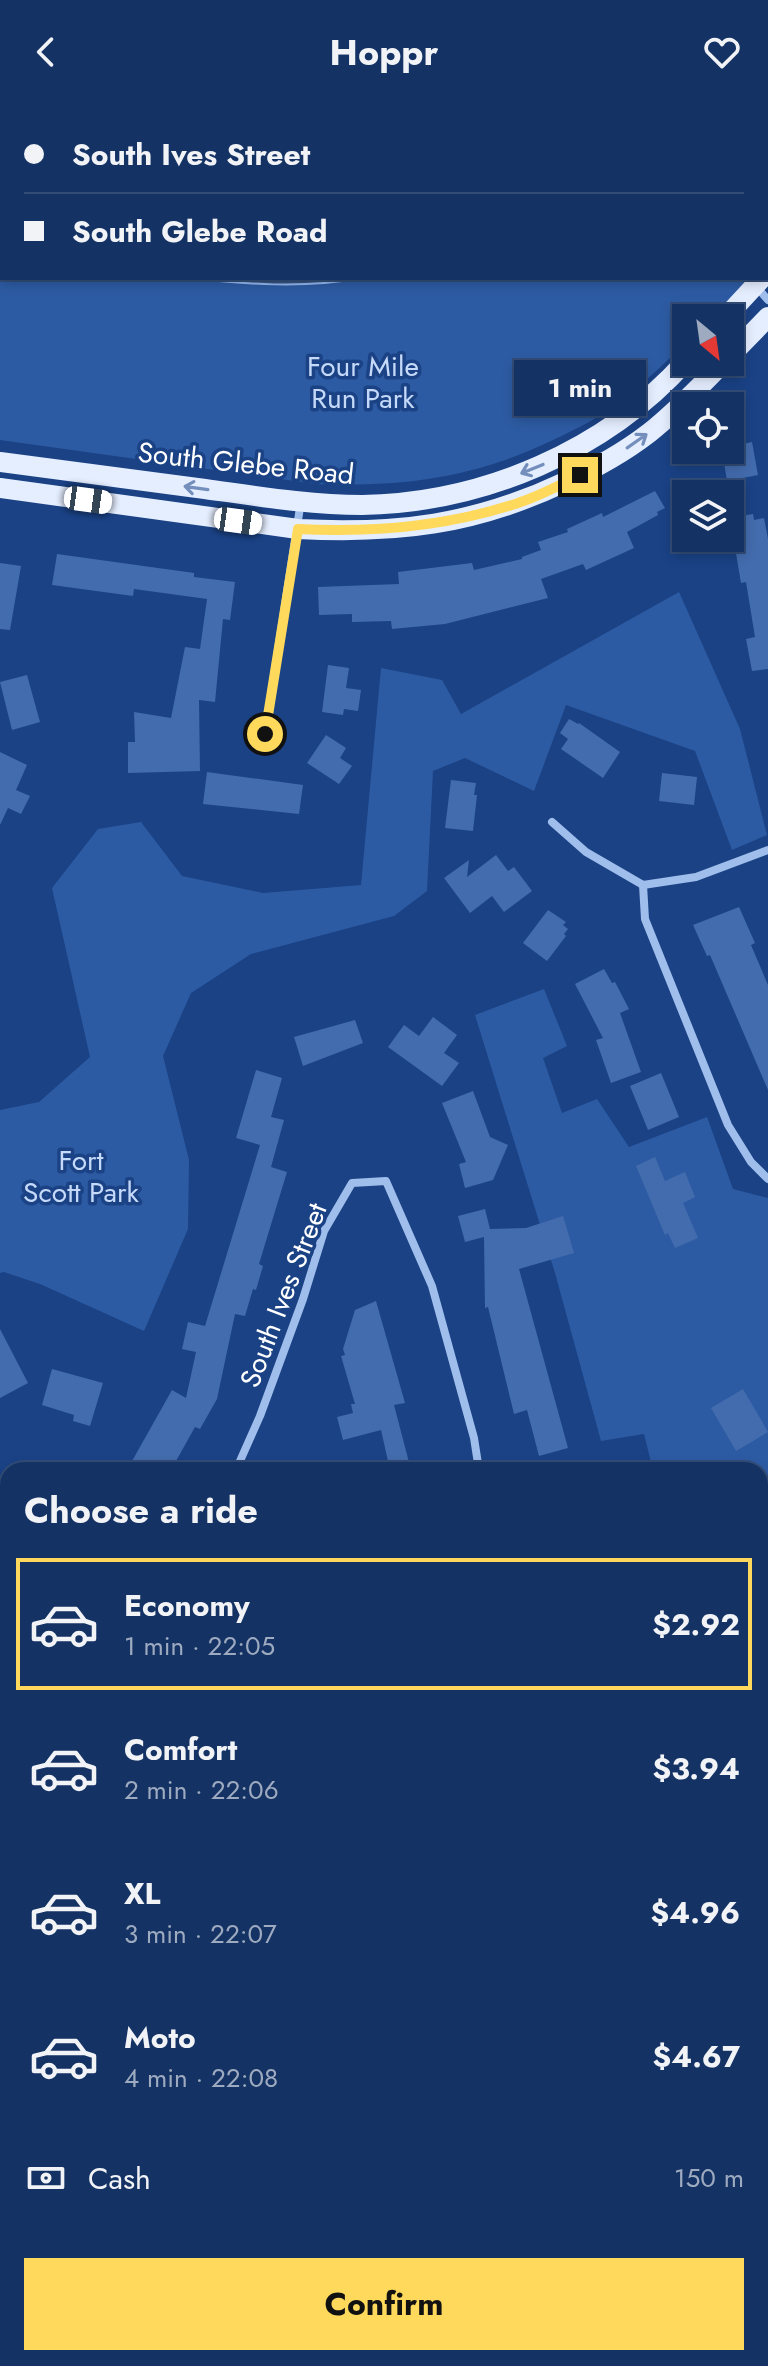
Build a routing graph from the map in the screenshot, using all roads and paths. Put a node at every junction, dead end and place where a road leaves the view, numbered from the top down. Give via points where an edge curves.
1 (764, 282) edge
2 (740, 304) edge
3 (768, 317) edge
4 (744, 342) edge
5 (672, 376) edge
6 (709, 376) edge
7 (0, 462) edge
8 (0, 488) edge
9 (301, 501) junction
10 (298, 529) junction
11 (265, 734) dead end
12 (552, 822) dead end
13 (768, 850) edge
14 (643, 885) junction
15 (768, 1179) edge
16 (240, 1462) edge
17 (478, 1462) edge

1 - 2 main road
3 - 4 main road
5 -> 9 main road, South Glebe Road via 603,432 488,485 402,502
10 -> 6 main road, South Glebe Road via 426,526 521,503 648,434
9 -> 7 main road, South Glebe Road
8 - 10 main road, South Glebe Road
9 - 10 street
10 - 11 street
12 - 14 street via 586,852
13 - 14 street via 696,877
14 - 15 street via 645,919 728,1125
16 - 17 street, South Ives Street via 324,1231 352,1183 386,1181 432,1286

